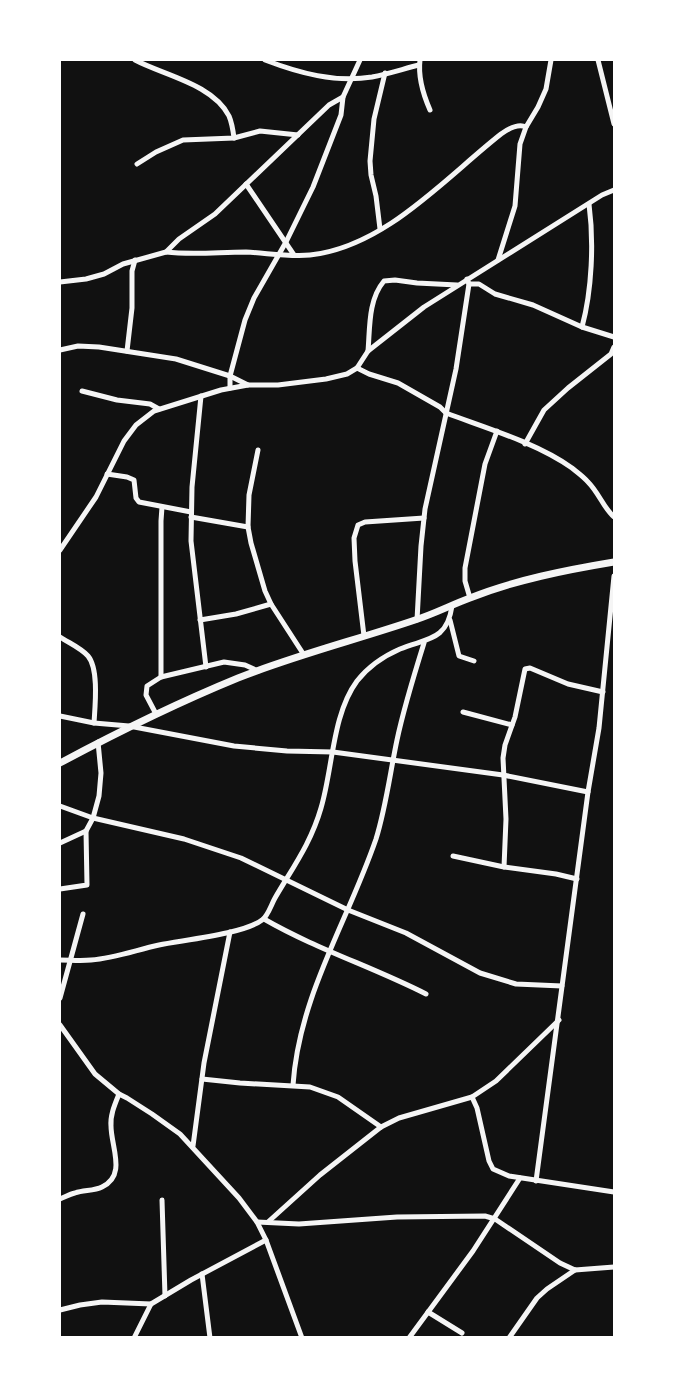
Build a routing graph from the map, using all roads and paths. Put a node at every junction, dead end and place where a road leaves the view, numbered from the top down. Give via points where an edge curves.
1 (135, 60) edge
2 (265, 60) edge
3 (360, 60) edge
4 (551, 60) edge
5 (598, 60) edge
6 (420, 62) edge
7 (385, 73) junction
8 (351, 79) junction
9 (343, 97) junction
10 (430, 110) dead end
11 (614, 124) edge
12 (526, 127) junction
13 (298, 135) junction
14 (234, 138) junction
15 (138, 164) dead end
16 (246, 184) junction
17 (614, 190) edge
18 (589, 204) junction
19 (380, 229) junction
20 (286, 242) junction
21 (166, 252) junction
22 (278, 254) junction
23 (294, 255) junction
24 (135, 260) junction
25 (498, 260) junction
26 (60, 282) edge
27 (468, 282) junction
28 (459, 285) junction
29 (582, 327) junction
30 (614, 337) edge
31 (614, 347) edge
32 (60, 350) edge
33 (127, 351) junction
34 (368, 351) junction
35 (357, 368) junction
36 (230, 376) junction
37 (248, 385) junction
38 (230, 388) junction
39 (82, 391) dead end
40 (201, 396) junction
41 (159, 409) junction
42 (446, 412) junction
43 (497, 431) junction
44 (525, 444) junction
45 (258, 450) dead end
46 (107, 474) junction
47 (162, 507) junction
48 (191, 514) junction
49 (614, 517) edge
50 (424, 518) junction
51 (248, 527) junction
52 (60, 550) edge
53 (614, 562) edge
54 (614, 576) edge
55 (470, 598) junction
56 (271, 604) junction
57 (452, 606) junction
58 (417, 620) junction
59 (450, 620) junction
60 (200, 621) junction
61 (364, 636) junction
62 (60, 638) edge
63 (612, 641) edge
64 (424, 643) junction
65 (304, 655) junction
66 (474, 660) dead end
67 (206, 667) junction
68 (259, 671) junction
69 (161, 677) junction
70 (603, 692) junction
71 (463, 712) dead end
72 (156, 714) junction
73 (60, 716) edge
74 (94, 723) junction
75 (513, 725) junction
76 (129, 726) junction
77 (97, 742) junction
78 (333, 752) junction
79 (393, 761) junction
80 (60, 763) edge
81 (503, 775) junction
82 (588, 792) junction
83 (60, 806) edge
84 (93, 818) junction
85 (86, 831) junction
86 (60, 844) edge
87 (453, 856) dead end
88 (503, 867) junction
89 (577, 879) junction
90 (286, 881) junction
91 (60, 889) edge
92 (348, 910) junction
93 (83, 914) dead end
94 (264, 919) junction
95 (230, 932) junction
96 (329, 952) junction
97 (60, 960) edge
98 (71, 960) junction
99 (562, 986) junction
100 (426, 994) dead end
101 (60, 998) edge
102 (558, 1020) junction
103 (60, 1026) edge
104 (202, 1079) junction
105 (293, 1085) junction
106 (118, 1094) junction
107 (472, 1097) junction
108 (380, 1127) junction
109 (193, 1146) junction
110 (520, 1178) junction
111 (536, 1181) junction
112 (614, 1192) edge
113 (60, 1199) edge
114 (162, 1200) dead end
115 (495, 1219) junction
116 (257, 1222) junction
117 (268, 1222) junction
118 (266, 1240) junction
119 (614, 1267) edge
120 (575, 1270) junction
121 (202, 1274) junction
122 (164, 1296) junction
123 (151, 1304) junction
124 (60, 1310) edge
125 (428, 1312) junction
126 (461, 1333) dead end
127 (134, 1338) edge
128 (210, 1338) edge
129 (302, 1338) edge
130 (409, 1338) edge
131 (509, 1338) edge

1 - 14 street via 192,84 218,103 228,113
2 - 8 street via 327,78
3 - 8 street
4 - 12 street via 546,89
5 - 11 street
6 - 7 street
6 - 10 street
7 - 8 street
7 - 19 street via 370,161
8 - 9 street
9 - 13 street via 329,104
9 - 20 street via 323,165
12 - 19 street via 512,127 501,134
12 - 25 street via 515,206
13 - 14 street via 260,131
13 - 16 street
14 - 15 street via 183,140
16 - 20 street
16 - 21 street
17 - 18 street
18 - 25 street
18 - 29 street via 591,284
19 - 23 street via 342,248
20 - 22 street
20 - 23 street
21 - 22 street
21 - 24 street
22 - 23 street
22 - 36 street via 245,320
24 - 26 street via 86,279
24 - 33 street
25 - 27 street
27 - 28 street
27 - 29 street
27 - 42 street
28 - 34 street
28 - 34 street via 384,281 370,317
29 - 30 street
31 - 44 street via 544,410
32 - 33 street via 78,346
33 - 36 street via 176,359
34 - 35 street
35 - 37 street via 326,379
35 - 42 street via 398,383
36 - 37 street
36 - 38 street
37 - 38 street
38 - 40 street
39 - 41 street
40 - 41 street
40 - 48 street
41 - 46 street via 136,425
42 - 43 street
42 - 50 street
43 - 44 street
43 - 55 street via 485,464 465,568
44 - 49 street via 572,468
45 - 51 street
46 - 47 street via 134,481 139,502
46 - 52 street
47 - 48 street
47 - 69 street
48 - 51 street
48 - 60 street
50 - 58 street
50 - 61 street via 358,525 355,561
51 - 56 street
53 - 55 street via 519,582
54 - 63 street
55 - 57 street
56 - 60 street
56 - 65 street
57 - 58 street
57 - 59 street
58 - 61 street
59 - 64 street
59 - 66 street via 459,656
60 - 67 street
61 - 65 street
62 - 74 street via 89,657 93,666
63 - 70 street
64 - 78 street via 386,656 358,680
64 - 79 street
65 - 68 street
67 - 68 street via 224,662
67 - 69 street
68 - 72 street
69 - 72 street via 147,687
70 - 75 street via 525,669
70 - 82 street
71 - 75 street
72 - 76 street
73 - 74 street
74 - 76 street
75 - 81 street via 505,745
76 - 77 street
76 - 78 street via 234,746
77 - 80 street
77 - 84 street via 101,773
78 - 79 street
78 - 90 street via 313,832
79 - 81 street
79 - 92 street via 379,829
81 - 82 street
81 - 88 street
82 - 89 street
83 - 84 street
84 - 85 street
84 - 90 street via 184,839 241,858
85 - 86 street
85 - 91 street via 87,885
87 - 88 street
88 - 89 street
89 - 99 street
90 - 92 street
90 - 94 street
92 - 96 street
92 - 99 street via 406,933 480,973 516,984
93 - 98 street
94 - 95 street
94 - 96 street
95 - 98 street via 108,958
95 - 104 street
96 - 100 street
96 - 105 street via 299,1036
97 - 98 street
98 - 101 street
99 - 102 street
102 - 107 street via 496,1081
102 - 111 street
103 - 106 street via 95,1074
104 - 105 street
104 - 109 street
105 - 108 street via 338,1097
106 - 109 street
106 - 113 street via 111,1127 116,1154 111,1181
107 - 108 street
107 - 110 street via 493,1169
108 - 117 street
109 - 116 street
110 - 111 street
110 - 115 street
111 - 112 street
114 - 122 street
115 - 117 street via 474,1215
115 - 120 street
115 - 125 street
116 - 117 street
116 - 118 street
118 - 121 street
118 - 129 street
119 - 120 street
120 - 131 street via 537,1298
121 - 122 street
121 - 128 street
122 - 123 street
123 - 124 street via 102,1302
123 - 127 street
125 - 126 street
125 - 130 street

